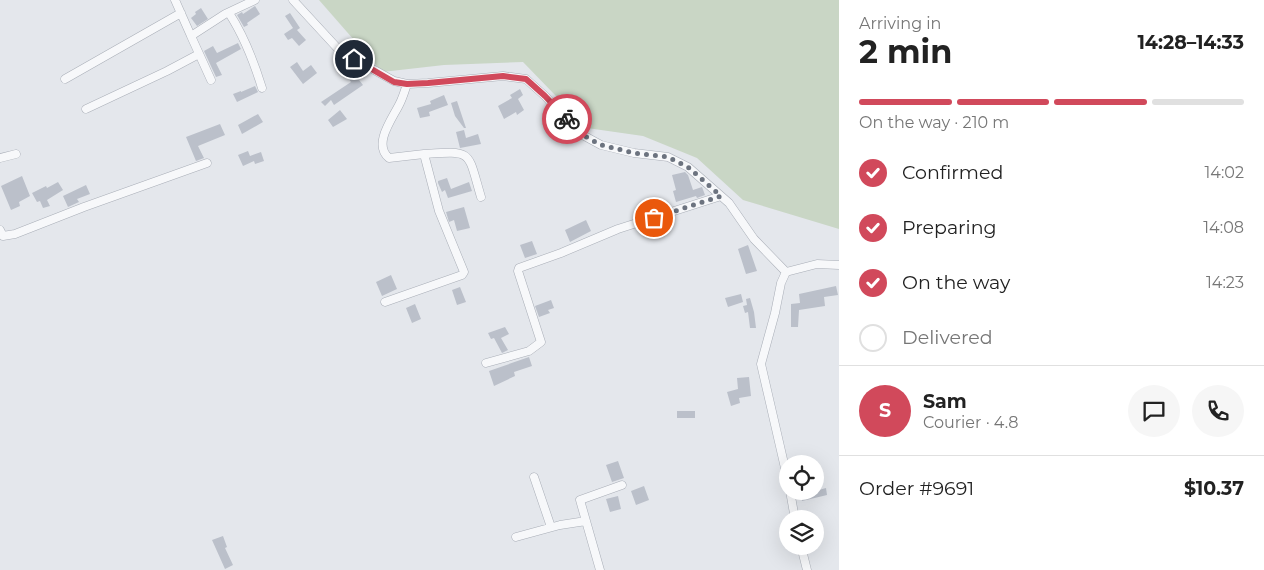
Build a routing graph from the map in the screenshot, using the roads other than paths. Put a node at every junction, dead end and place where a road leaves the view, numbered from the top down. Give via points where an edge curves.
1 (175, 0) edge
2 (255, 0) edge
3 (293, 0) edge
4 (229, 12) junction
5 (180, 13) junction
6 (191, 36) junction
7 (199, 54) junction
8 (66, 79) dead end
9 (211, 80) dead end
10 (407, 84) junction
11 (262, 88) dead end
12 (86, 109) dead end
13 (16, 154) dead end
14 (424, 154) junction
15 (0, 158) edge
16 (207, 163) dead end
17 (721, 196) junction
18 (481, 197) dead end
19 (0, 230) edge
20 (839, 265) edge
21 (786, 272) junction
22 (385, 302) dead end
23 (486, 363) dead end
24 (782, 455) edge
25 (534, 477) dead end
26 (622, 485) dead end
27 (586, 521) junction
28 (550, 527) junction
29 (516, 536) dead end
30 (803, 555) edge
31 (600, 570) edge
32 (807, 570) edge

1 - 5 street
2 - 4 street
3 - 10 street via 340,51 394,82
4 - 6 street
4 - 11 street via 240,30
5 - 6 street
5 - 8 street
6 - 7 street
7 - 9 street
7 - 12 street
10 - 14 street via 402,101 386,130 382,147 389,158
10 - 17 street via 503,76 526,79 579,133 601,145 668,157 688,167
13 - 15 street
14 - 18 street via 465,154 470,160
14 - 22 street via 439,211 464,272
16 - 19 street via 15,234 2,236
17 - 21 street via 754,239
17 - 23 street via 618,229 519,268 541,342 529,351
20 - 21 street via 817,264
21 - 24 street via 760,364
25 - 28 street
26 - 27 street via 580,500
27 - 28 street
27 - 31 street
28 - 29 street
30 - 32 street

